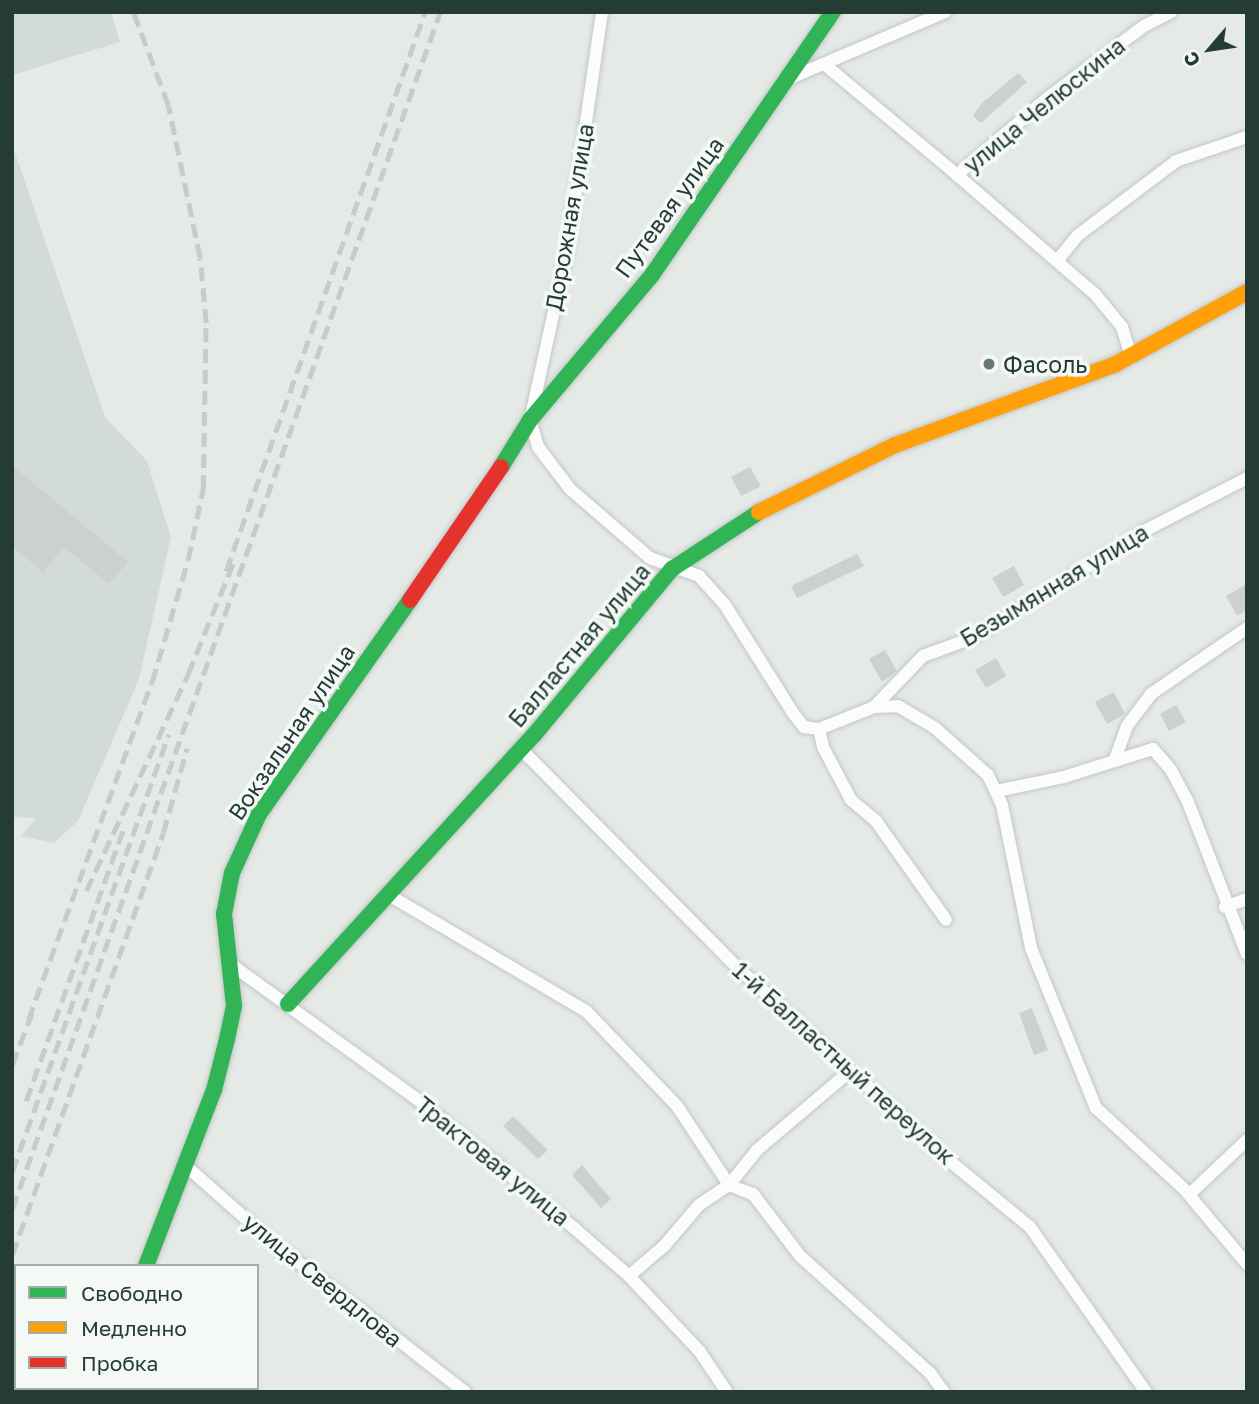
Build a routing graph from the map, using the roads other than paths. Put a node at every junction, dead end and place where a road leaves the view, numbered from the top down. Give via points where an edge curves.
1 (602, 12) edge
2 (833, 12) edge
3 (945, 12) edge
4 (1172, 12) edge
5 (824, 64) junction
6 (786, 80) junction
7 (1247, 137) edge
8 (957, 174) junction
9 (1057, 261) junction
10 (1247, 292) edge
11 (1130, 356) junction
12 (530, 420) junction
13 (1247, 478) edge
14 (672, 569) junction
15 (1247, 628) edge
16 (874, 707) junction
17 (819, 729) junction
18 (522, 749) junction
19 (1115, 759) junction
20 (996, 792) junction
21 (387, 894) junction
22 (1247, 899) edge
23 (1225, 907) junction
24 (946, 920) dead end
25 (1247, 954) edge
26 (229, 963) junction
27 (288, 1004) junction
28 (850, 1071) junction
29 (1247, 1140) edge
30 (185, 1165) junction
31 (729, 1185) junction
32 (1194, 1190) dead end
33 (147, 1264) edge
34 (1247, 1264) edge
35 (629, 1276) junction
36 (465, 1392) edge
37 (727, 1392) edge
38 (944, 1392) edge
39 (1146, 1392) edge

1 - 12 street, Дорожная улица via 567,251
2 - 6 street, Путевая улица
3 - 5 street
4 - 8 street, улица Челюскина via 1144,26 1046,99
5 - 6 street
5 - 8 street, улица Челюскина
6 - 12 street, Путевая улица via 652,275
7 - 9 street via 1176,161 1077,236
8 - 9 street
9 - 11 street via 1095,294 1122,327
10 - 11 street, Балластная улица
11 - 14 street, Балластная улица via 895,445 768,506
12 - 14 street via 538,447 570,489 650,558
12 - 26 street, Вокзальная улица via 476,508 258,814 232,873 224,914
13 - 16 street, Безымянная улица via 1146,530 972,638 923,656
14 - 17 street via 699,576 725,604 793,713 804,727
14 - 18 street, Балластная улица
15 - 19 street via 1151,694 1127,726
16 - 17 street
16 - 20 street via 898,706 935,728 981,768
17 - 24 street via 823,747 851,800 876,821
18 - 21 street, Балластная улица
18 - 28 street, 1-й Балластный переулок via 738,968
19 - 20 street via 1065,777
19 - 23 street via 1153,749 1171,770 1192,813
20 - 34 street via 1031,948 1096,1108 1184,1189
21 - 27 street, Балластная улица
21 - 31 street via 586,1011 677,1106
22 - 23 street
23 - 25 street
26 - 27 street, Трактовая улица
26 - 30 street, Вокзальная улица via 234,1006 227,1039 214,1090
27 - 35 street, Трактовая улица via 417,1099
28 - 31 street via 757,1150
28 - 39 street, 1-й Балластный переулок via 1030,1227
29 - 32 street
30 - 33 street, Вокзальная улица
30 - 36 street, улица Свердлова via 271,1241
31 - 35 street via 699,1205 665,1245
31 - 38 street via 754,1194 800,1256 930,1373
35 - 37 street, Трактовая улица via 699,1352

